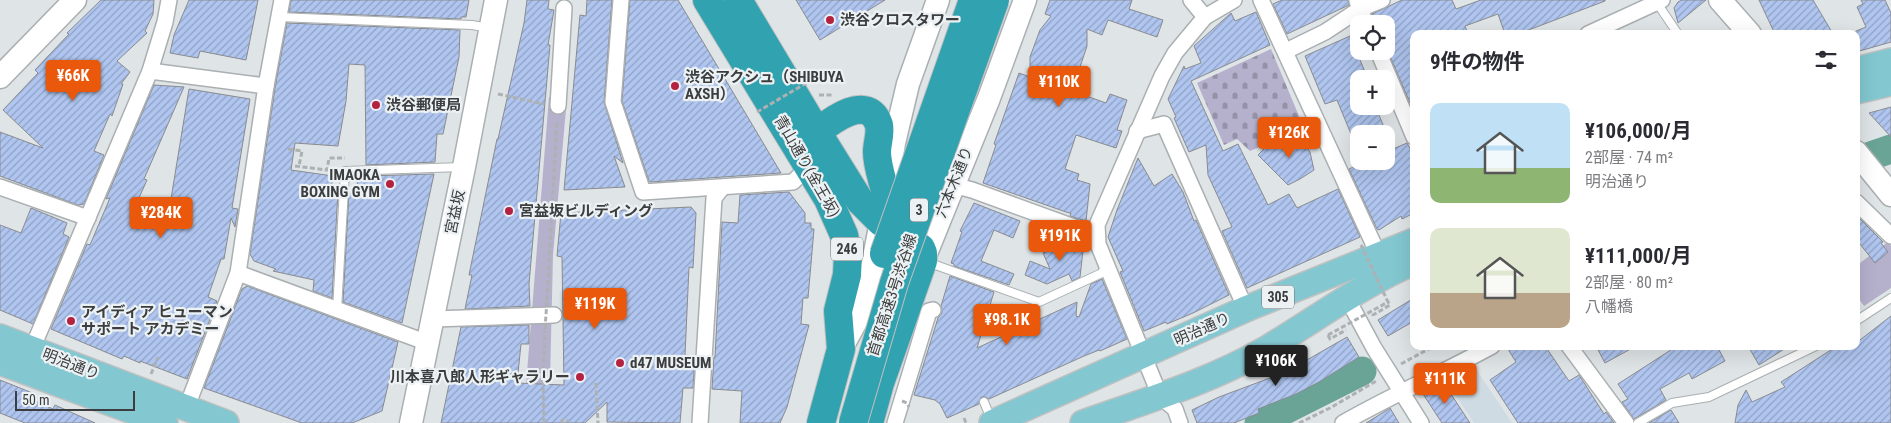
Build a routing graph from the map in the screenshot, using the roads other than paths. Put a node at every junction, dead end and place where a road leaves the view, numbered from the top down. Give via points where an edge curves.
1 (75, 0) edge
2 (169, 0) edge
3 (282, 0) edge
4 (496, 0) edge
5 (621, 0) edge
6 (707, 0) edge
7 (738, 0) edge
8 (938, 0) edge
9 (959, 0) edge
10 (973, 0) edge
11 (996, 0) edge
12 (1008, 0) edge
13 (1025, 0) edge
14 (1191, 0) edge
15 (1234, 0) edge
16 (1261, 0) edge
17 (1382, 0) edge
18 (1720, 0) edge
19 (1659, 1) edge
20 (1358, 4) edge
21 (564, 8) dead end
22 (279, 17) junction
23 (1206, 17) junction
24 (491, 29) junction
25 (1597, 30) edge
26 (1676, 30) edge
27 (1746, 30) edge
28 (1286, 51) junction
29 (1382, 60) edge
30 (1891, 61) edge
31 (1860, 69) edge
32 (150, 70) junction
33 (0, 76) edge
34 (1891, 83) edge
35 (266, 86) junction
36 (942, 86) junction
37 (1860, 91) edge
38 (558, 106) road end
39 (1410, 127) edge
40 (1137, 131) junction
41 (817, 132) junction
42 (894, 143) junction
43 (803, 158) junction
44 (1863, 160) edge
45 (464, 167) junction
46 (953, 185) junction
47 (0, 187) edge
48 (722, 188) junction
49 (886, 195) junction
50 (925, 195) junction
51 (1891, 195) edge
52 (1860, 208) edge
53 (88, 218) junction
54 (881, 222) junction
55 (1096, 235) junction
56 (1891, 236) edge
57 (1410, 242) edge
58 (1370, 251) junction
59 (923, 260) junction
60 (1106, 264) junction
61 (1410, 264) edge
62 (238, 274) junction
63 (1347, 298) junction
64 (1891, 298) edge
65 (1248, 308) junction
66 (337, 310) junction
67 (931, 310) dead end
68 (554, 315) dead end
69 (1860, 318) edge
70 (433, 319) junction
71 (0, 337) edge
72 (428, 343) junction
73 (32, 349) junction
74 (841, 349) junction
75 (1484, 350) edge
76 (1572, 350) edge
77 (1808, 350) edge
78 (1144, 356) junction
79 (0, 362) edge
80 (1401, 392) junction
81 (1160, 396) junction
82 (186, 408) junction
83 (990, 416) edge
84 (165, 423) edge
85 (226, 423) edge
86 (411, 423) edge
87 (700, 423) edge
88 (821, 423) edge
89 (834, 423) edge
90 (853, 423) edge
91 (869, 423) edge
92 (895, 423) edge
93 (1083, 423) edge
94 (1180, 423) edge
95 (1343, 423) edge
96 (1421, 423) edge
97 (1626, 423) edge
98 (1638, 423) edge

1 - 33 main road
2 - 32 street
3 - 22 street
4 - 24 main road, 宮益坂
5 - 48 street via 613,102 643,192
6 - 43 highway, 青山通り(金王坂) / 246
7 - 41 highway, 青山通り(金王坂)
8 - 42 main road via 908,84
9 - 36 highway via 947,32
10 - 36 highway, 首都高速3号渋谷線 / 3, bridge
11 - 50 highway, 首都高速3号渋谷線 / 3, bridge
12 - 50 highway, bridge via 970,104
13 - 46 main road, 六本木通り
14 - 23 street
15 - 23 street
16 - 28 street
17 - 20 street
18 - 27 main road
19 - 25 street
19 - 26 lane
20 - 28 street via 1325,32
21 - 38 street
22 - 24 lane via 472,25
22 - 35 street
23 - 40 street via 1175,53
24 - 45 main road, 宮益坂
28 - 58 street
29 - 39 street
30 - 31 main road
32 - 35 street
32 - 53 street
34 - 37 main road
35 - 62 street
36 - 89 highway, 首都高速3号渋谷線 / 3, bridge via 877,275
40 - 55 street via 1097,225
40 - 65 street via 1164,124
41 - 49 highway via 851,111 871,114 879,125 877,152
41 - 54 highway, 青山通り(金王坂) via 860,201
42 - 46 main road via 906,160 924,175
42 - 49 main road
43 - 48 street via 802,173 793,182
43 - 74 highway, 青山通り(金王坂) / 246 via 836,216 848,254 847,275 838,311
44 - 51 main road
45 - 66 lane via 345,171
45 - 70 main road, 宮益坂
46 - 55 street
46 - 59 main road, 六本木通り
47 - 53 street
48 - 87 street via 714,198
49 - 54 main road
50 - 90 highway, 首都高速3号渋谷線 / 3, bridge via 894,283
52 - 56 street
53 - 73 street
54 - 59 highway, 青山通り(金王坂) via 921,248
54 - 74 main road via 858,318
55 - 60 street
57 - 58 main road, 明治通り / 305
58 - 65 main road, 明治通り / 305
59 - 60 lane via 1039,302 1102,273
59 - 91 highway, 六本木通り
60 - 78 street
61 - 63 main road, 305
62 - 66 street
62 - 82 street
63 - 80 street
63 - 81 main road, 305 via 1265,349 1216,374
64 - 69 lane
65 - 78 main road, 明治通り / 305
66 - 72 street
67 - 92 street via 905,404
68 - 70 street
70 - 72 main road, 宮益坂
71 - 73 main road, 明治通り
72 - 86 main road, 宮益坂
73 - 82 main road, 明治通り
74 - 88 highway, 246
75 - 80 street
76 - 97 street
77 - 98 lane via 1709,397 1672,403
78 - 81 street
78 - 83 main road, 明治通り / 305
79 - 84 main road, 明治通り
80 - 95 street
80 - 96 street
81 - 93 main road, 305
81 - 94 street via 1175,409
82 - 85 main road, 明治通り

